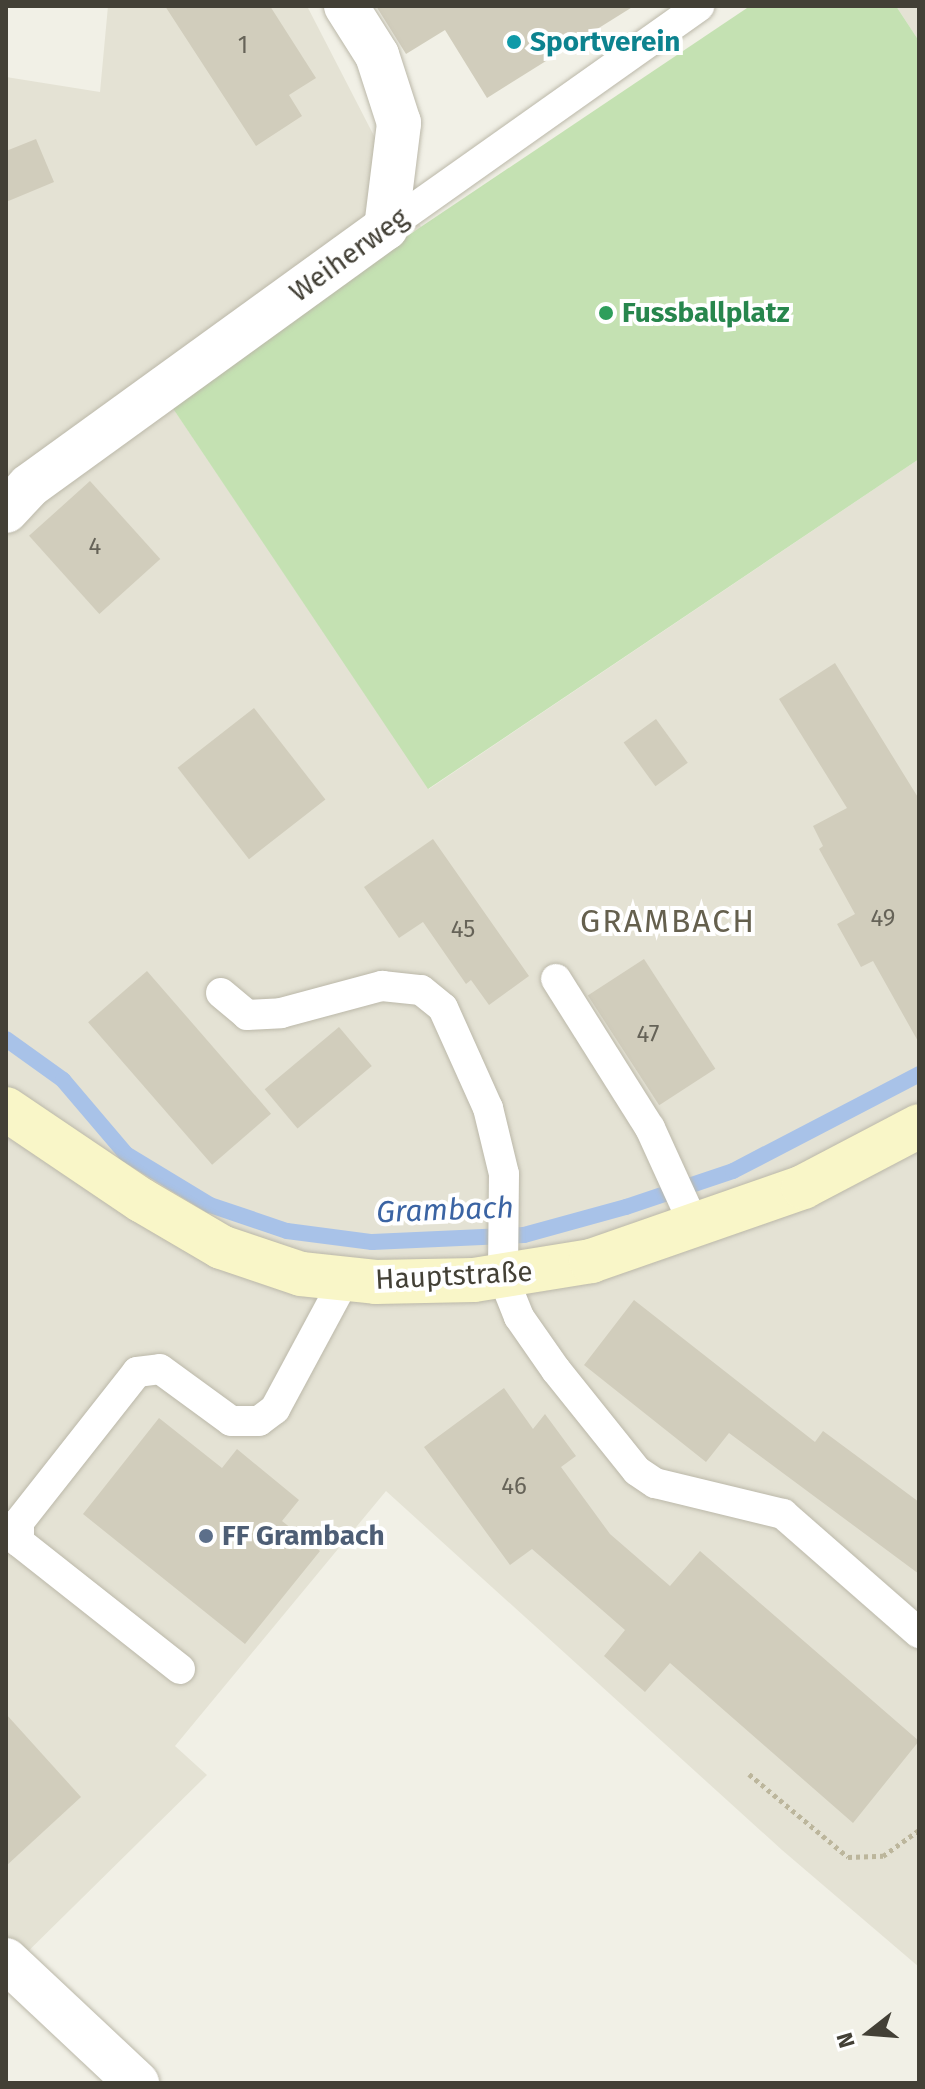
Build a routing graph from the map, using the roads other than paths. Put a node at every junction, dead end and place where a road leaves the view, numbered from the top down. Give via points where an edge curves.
1 (346, 6) edge
2 (699, 6) edge
3 (386, 228) junction
4 (6, 511) edge
5 (556, 979) dead end
6 (221, 993) dead end
7 (6, 1109) edge
8 (919, 1126) edge
9 (692, 1217) junction
10 (503, 1264) junction
11 (345, 1279) junction
12 (919, 1633) edge
13 (180, 1669) dead end
14 (6, 1960) edge
15 (137, 2083) edge

1 - 3 street via 377,55 399,123
2 - 3 lane, Weiherweg
3 - 4 street, Weiherweg via 29,486
5 - 9 lane via 675,1175
6 - 10 lane via 247,1015 281,1013 382,986 421,990 443,1008 488,1108 504,1174
7 - 11 main road, Hauptstraße via 221,1247 301,1274
8 - 9 main road, Hauptstraße via 803,1187
9 - 10 main road, Hauptstraße via 591,1261
10 - 11 main road, Hauptstraße via 413,1282
10 - 12 lane via 519,1317 637,1471 655,1483 783,1514
11 - 13 lane via 275,1409 259,1421 231,1421 160,1369 137,1372 19,1522 19,1542
14 - 15 street

